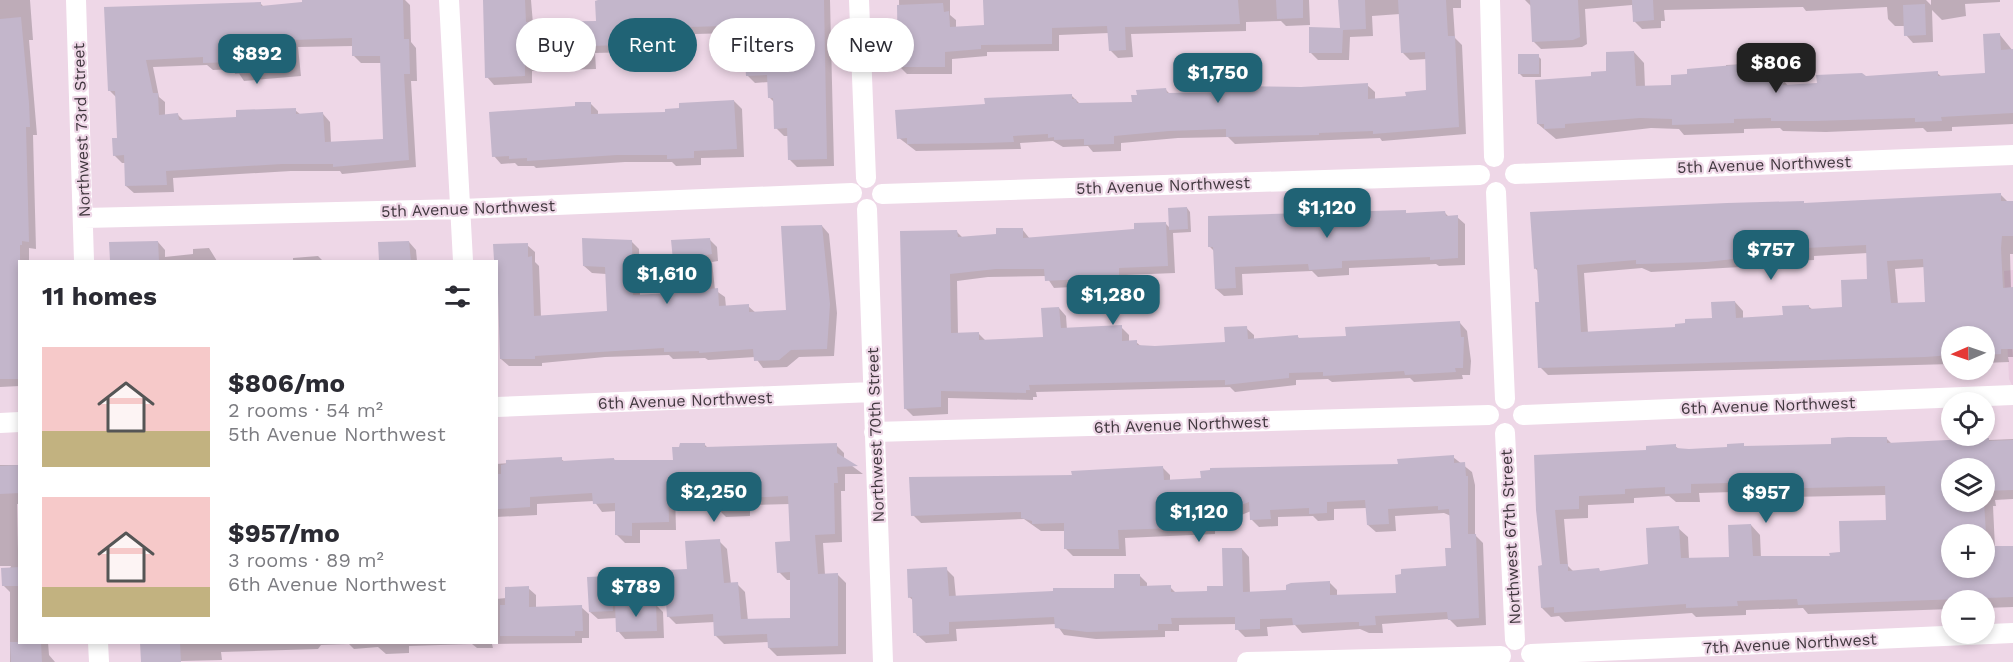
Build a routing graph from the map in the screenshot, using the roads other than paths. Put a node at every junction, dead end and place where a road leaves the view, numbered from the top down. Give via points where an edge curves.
1 (76, 0) edge
2 (449, 0) edge
3 (859, 0) edge
4 (1490, 0) edge
5 (2013, 155) edge
6 (1494, 157) junction
7 (1515, 174) junction
8 (1480, 175) junction
9 (866, 178) junction
10 (1496, 192) junction
11 (852, 194) junction
12 (882, 194) junction
13 (461, 208) junction
14 (867, 209) junction
15 (84, 218) junction
16 (84, 260) edge
17 (463, 260) edge
18 (873, 392) junction
19 (2013, 395) edge
20 (1505, 399) junction
21 (498, 407) edge
22 (1489, 415) junction
23 (1523, 415) junction
24 (18, 422) edge
25 (0, 423) edge
26 (874, 432) junction
27 (1506, 433) junction
28 (2013, 633) edge
29 (1515, 640) junction
30 (98, 644) edge
31 (1529, 658) edge
32 (1502, 659) edge
33 (99, 662) edge
34 (883, 662) edge
35 (1247, 662) edge

1 - 15 street, Northwest 73rd Street
2 - 13 street
3 - 9 street
4 - 6 street
5 - 7 street, 5th Avenue Northwest
6 - 7 street via 1509,161
6 - 8 street via 1485,161
7 - 10 street via 1509,188
8 - 10 street via 1486,188
8 - 12 street, 5th Avenue Northwest
9 - 11 street via 858,182
9 - 12 street via 878,183
10 - 20 street
11 - 13 street, 5th Avenue Northwest
11 - 14 street via 856,205
12 - 14 street via 878,205
13 - 15 street, 5th Avenue Northwest
13 - 17 street
14 - 18 street, Northwest 70th Street
15 - 16 street, Northwest 73rd Street
18 - 21 street, 6th Avenue Northwest
18 - 26 street, Northwest 70th Street
19 - 23 street, 6th Avenue Northwest
20 - 22 street via 1492,405
20 - 23 street via 1518,403
22 - 26 street, 6th Avenue Northwest
22 - 27 street via 1492,426
23 - 27 street via 1517,430
24 - 25 street
26 - 34 street, Northwest 70th Street
27 - 29 street, Northwest 67th Street
28 - 31 street, 7th Avenue Northwest
29 - 31 street via 1526,644
29 - 32 street via 1504,646
30 - 33 street
32 - 35 street

